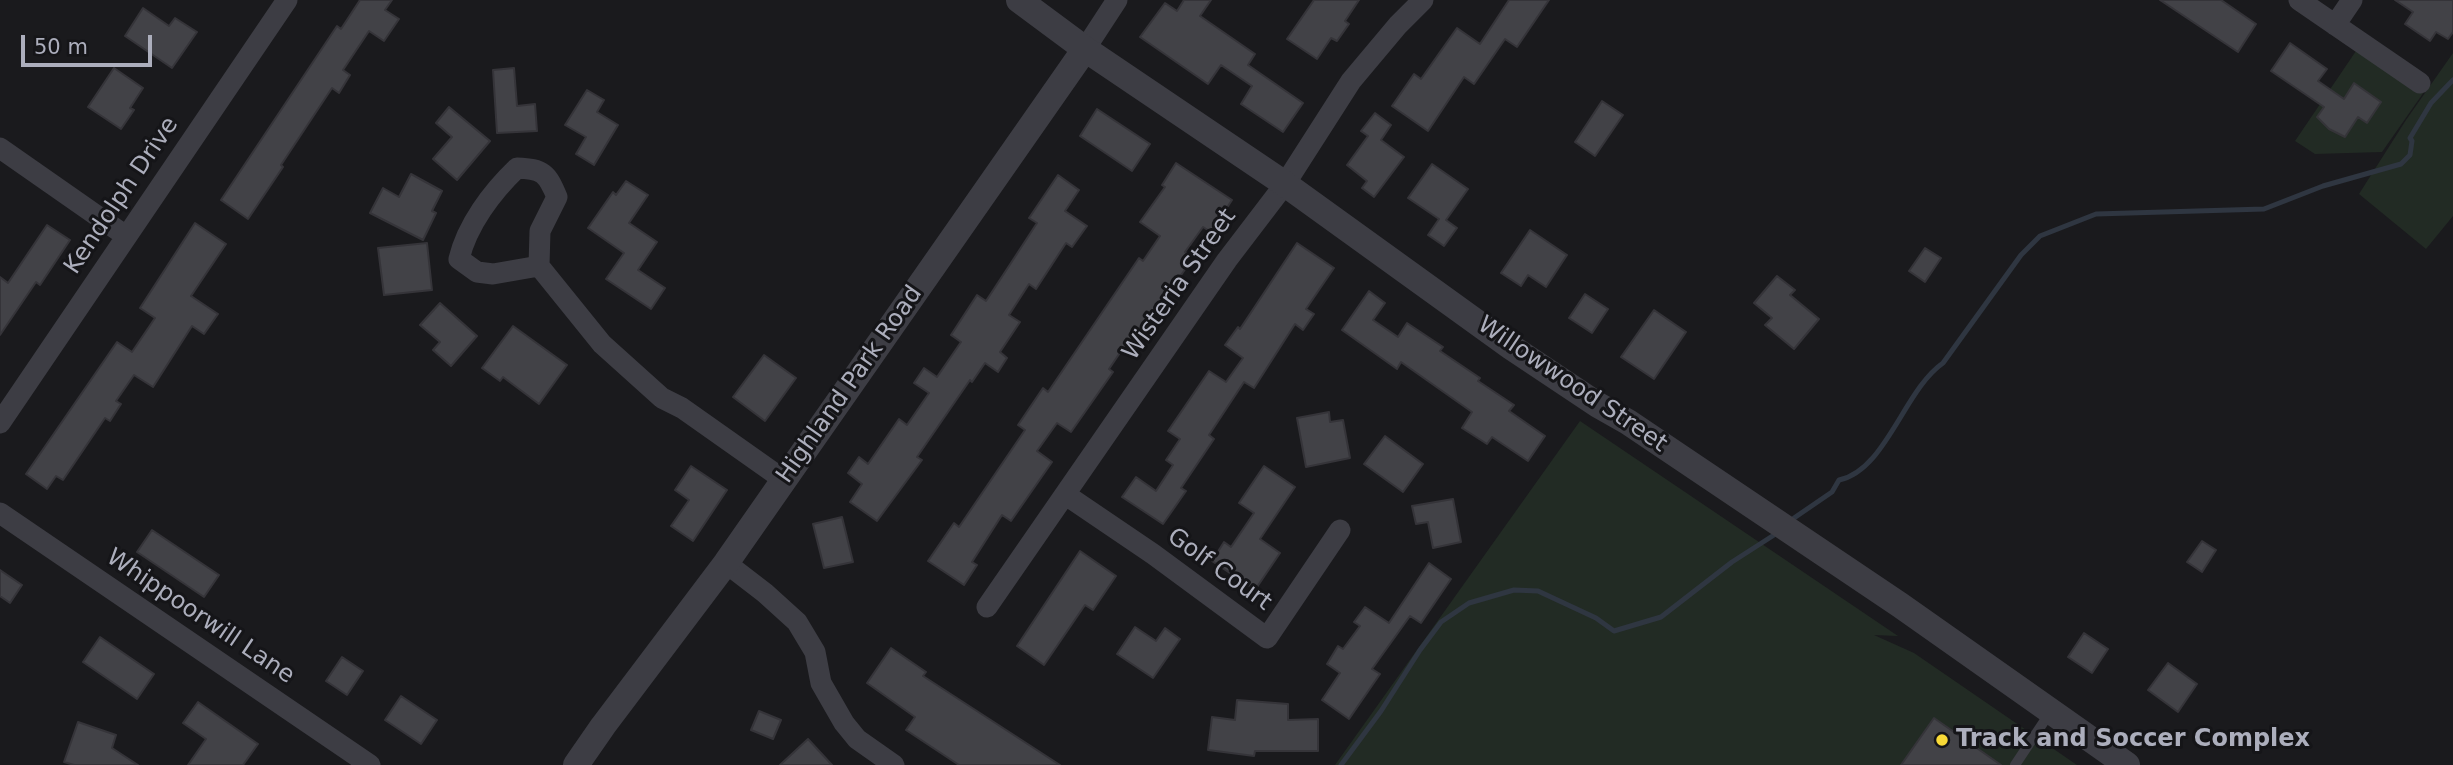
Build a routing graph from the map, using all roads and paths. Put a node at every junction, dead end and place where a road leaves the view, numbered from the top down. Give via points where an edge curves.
1 (288, 0) edge
2 (1019, 0) edge
3 (1117, 0) edge
4 (1423, 0) edge
5 (2299, 0) edge
6 (2352, 0) edge
7 (2335, 25) junction
8 (1085, 49) junction
9 (2420, 83) dead end
10 (0, 148) edge
11 (1285, 184) junction
12 (126, 236) junction
13 (539, 266) junction
14 (0, 423) edge
15 (784, 480) junction
16 (1066, 495) junction
17 (0, 513) edge
18 (1340, 530) dead end
19 (726, 563) junction
20 (988, 607) dead end
21 (2051, 711) junction
22 (370, 765) edge
23 (576, 765) edge
24 (894, 765) edge
25 (2015, 765) edge
26 (2127, 765) edge

1 - 12 street, Kendolph Drive
2 - 8 street, Willowwood Street
3 - 8 street, Highland Park Road
4 - 11 street, Wisteria Street via 1351,81
5 - 7 street
6 - 7 street
7 - 9 street
8 - 11 street, Willowwood Street
8 - 15 street, Highland Park Road
10 - 12 street
11 - 16 street, Wisteria Street via 1227,260
11 - 21 street, Willowwood Street via 1511,347
12 - 14 street, Kendolph Drive
13 - 13 street via 493,274 477,272 459,259 464,240 501,183 517,168 536,169 550,178 557,197 540,231
13 - 15 street via 602,344 662,398
15 - 19 street, Highland Park Road
16 - 18 street, Golf Court via 1267,638
16 - 20 street, Wisteria Street
17 - 22 street, Whippoorwill Lane
19 - 23 street, Highland Park Road
19 - 24 street via 797,622 815,652 821,683 844,723 857,740
21 - 25 lane
21 - 26 street, Willowwood Street

